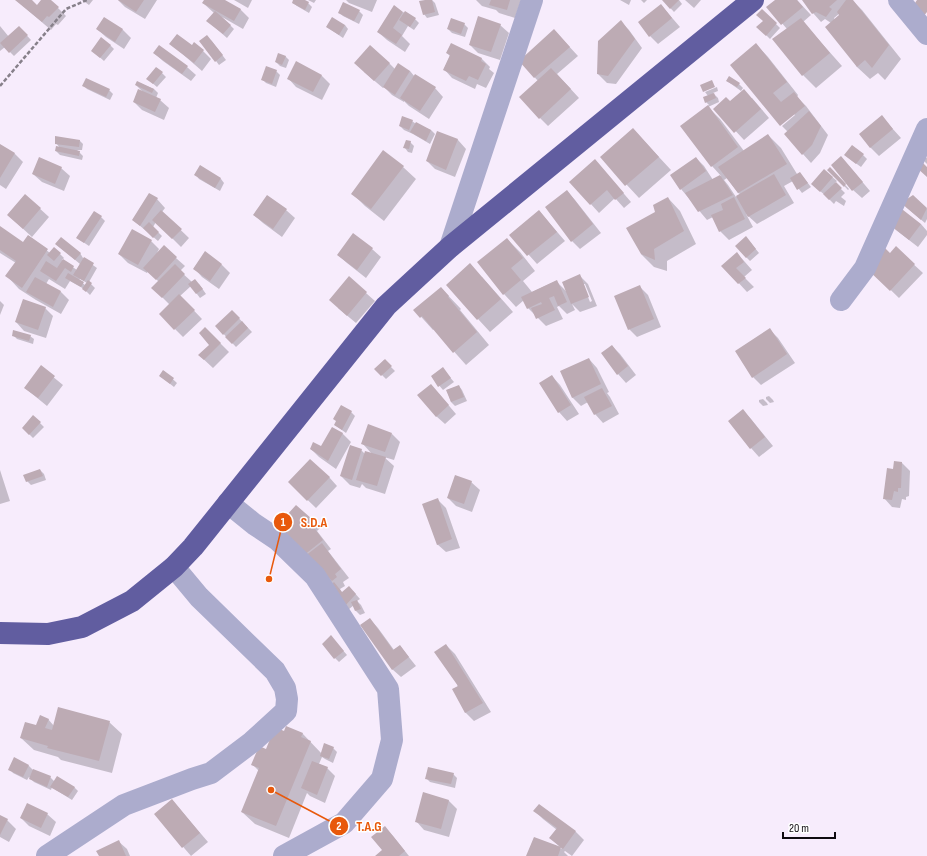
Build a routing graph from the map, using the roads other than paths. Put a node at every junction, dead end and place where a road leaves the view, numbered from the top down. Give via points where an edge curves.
1 (532, 0) edge
2 (753, 0) edge
3 (899, 0) edge
4 (927, 34) edge
5 (927, 129) edge
6 (450, 247) junction
7 (841, 300) dead end
8 (228, 503) junction
9 (174, 567) junction
10 (0, 633) edge
11 (48, 856) edge
12 (284, 856) edge

1 - 6 street
2 - 6 highway
3 - 4 street
5 - 7 street via 865,268
6 - 8 highway via 386,306
8 - 9 highway
8 - 12 street via 278,540 315,576 388,689 392,740 382,779 344,823
9 - 10 highway via 132,601 82,627 48,634
9 - 11 street via 199,597 275,671 285,688 286,711 252,742 211,773 124,805

